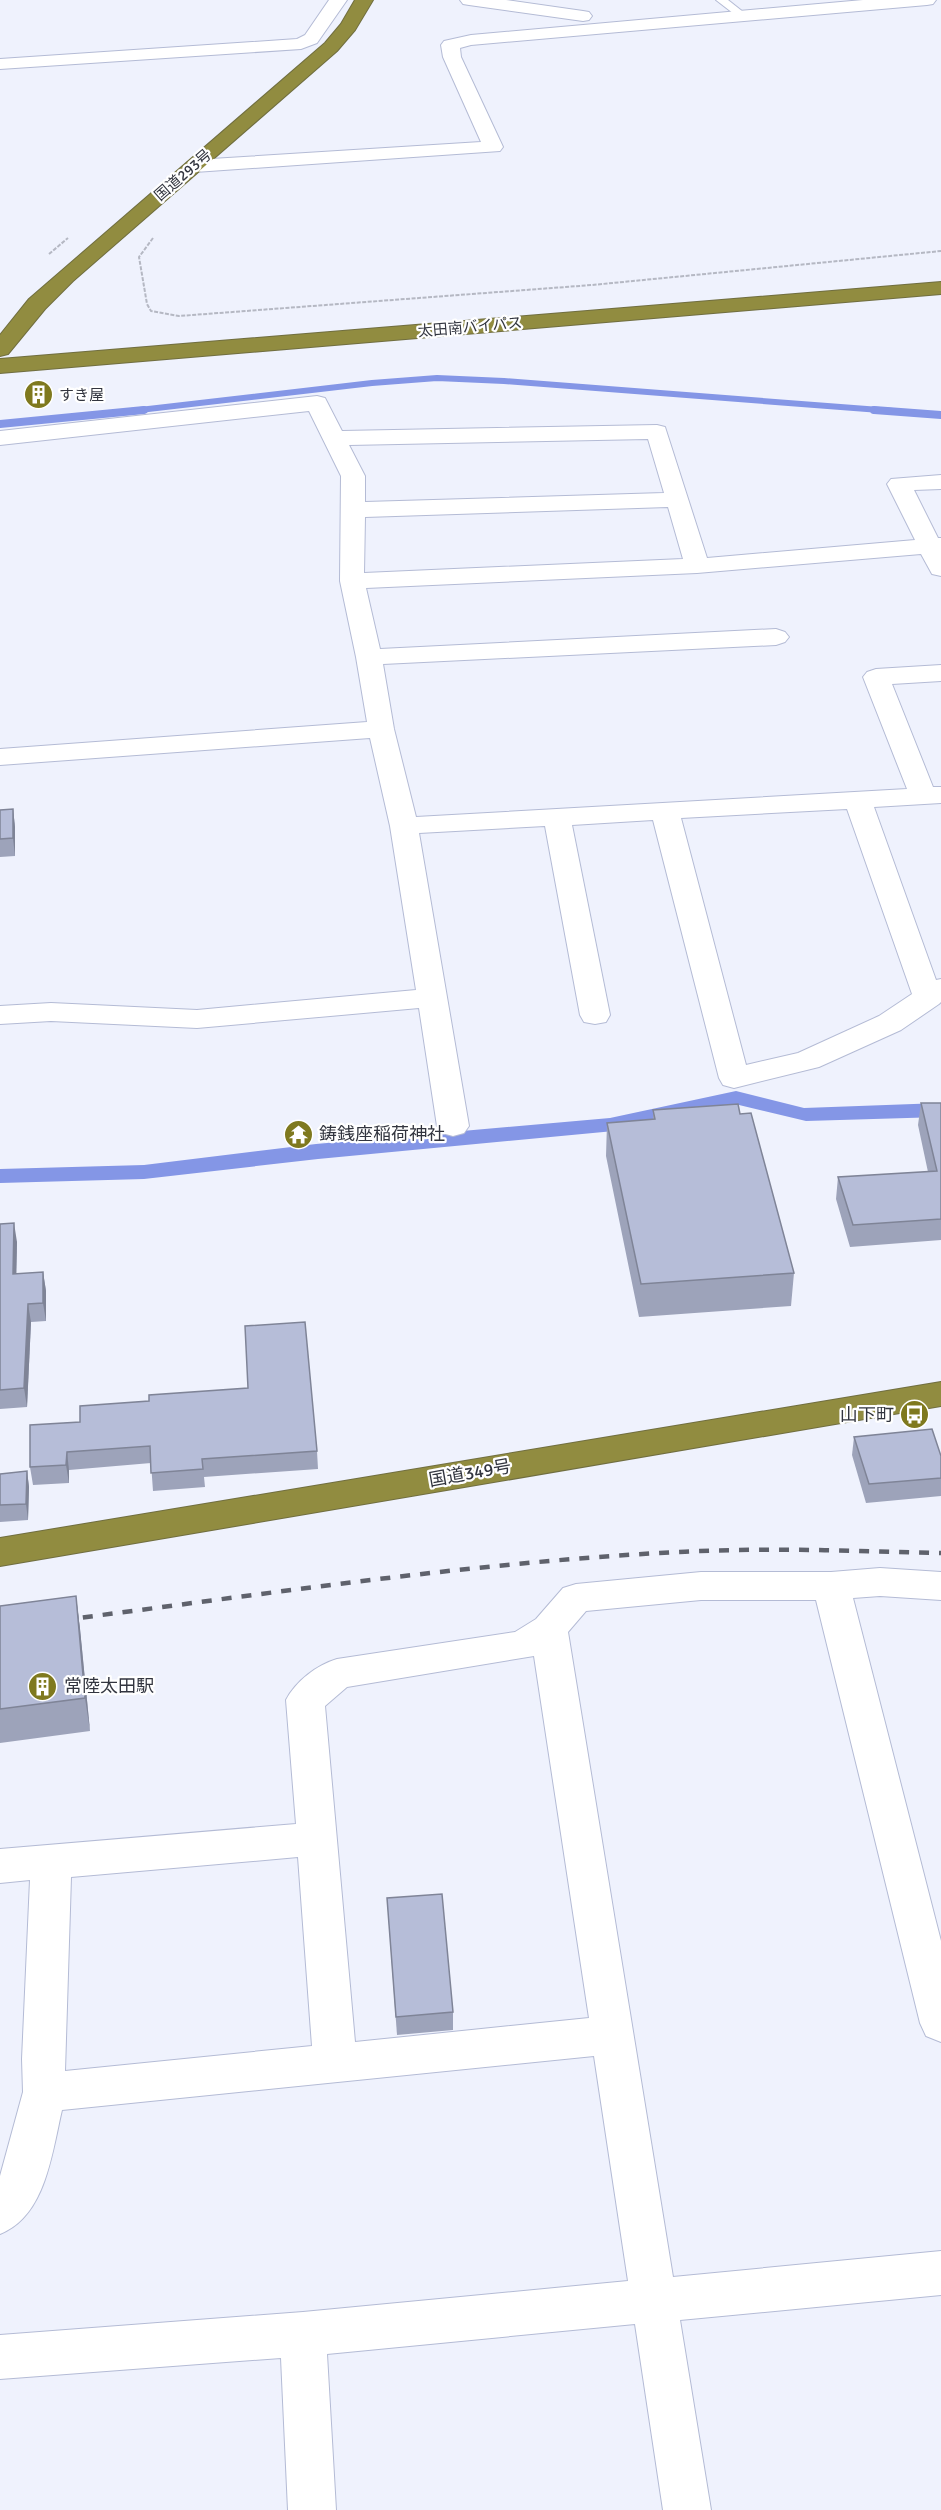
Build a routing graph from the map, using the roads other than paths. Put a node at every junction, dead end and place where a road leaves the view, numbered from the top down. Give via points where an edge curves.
1 (338, 0) edge
2 (364, 0) edge
3 (469, 0) edge
4 (721, 0) edge
5 (927, 0) edge
6 (742, 15) junction
7 (635, 24) junction
8 (0, 64) edge
9 (195, 166) junction
10 (941, 274) edge
11 (941, 288) edge
12 (0, 349) edge
13 (0, 366) edge
14 (0, 438) edge
15 (334, 438) junction
16 (941, 482) edge
17 (677, 500) junction
18 (352, 510) junction
19 (935, 545) edge
20 (698, 566) junction
21 (941, 569) edge
22 (352, 581) junction
23 (776, 637) dead end
24 (369, 657) junction
25 (941, 673) edge
26 (381, 729) junction
27 (0, 757) edge
28 (932, 795) edge
29 (858, 800) junction
30 (665, 811) junction
31 (557, 818) junction
32 (405, 826) junction
33 (935, 993) edge
34 (433, 998) junction
35 (0, 1015) edge
36 (595, 1015) dead end
37 (453, 1126) dead end
38 (941, 1394) edge
39 (0, 1552) edge
40 (831, 1586) junction
41 (941, 1586) edge
42 (549, 1629) junction
43 (317, 1839) junction
44 (51, 1861) junction
45 (0, 1866) edge
46 (941, 2023) edge
47 (611, 2035) junction
48 (335, 2064) junction
49 (45, 2092) junction
50 (0, 2213) edge
51 (941, 2273) edge
52 (656, 2302) junction
53 (303, 2334) junction
54 (0, 2357) edge
55 (312, 2510) edge
56 (687, 2510) edge

1 - 8 street via 311,39 301,44
2 - 9 highway, 国道293号 via 331,47
3 - 7 street
4 - 6 lane
5 - 6 street
6 - 7 street
7 - 9 street via 450,45 493,147
9 - 12 highway, 国道293号 via 37,304
10 - 12 highway, 太田南バイパス
11 - 13 highway, 太田南バイパス
14 - 15 street via 317,403
15 - 17 street via 657,432
15 - 18 street via 352,476
16 - 19 street via 899,484
17 - 18 street
17 - 20 street
18 - 22 street
19 - 20 street
19 - 21 street
20 - 22 street
22 - 24 street
23 - 24 street
24 - 26 street
25 - 28 street via 876,677
26 - 27 street
26 - 32 street
28 - 29 street
29 - 30 street
29 - 33 street
30 - 31 street
30 - 33 street via 734,1078 808,1060 890,1023
31 - 32 street
31 - 36 street
32 - 34 street
34 - 35 street via 197,1019 51,1012
34 - 37 street
38 - 39 highway, 国道349号
40 - 41 street via 880,1582
40 - 42 street via 701,1586 576,1598
40 - 46 street
42 - 43 street via 523,1646 337,1674 305,1700
42 - 47 street
43 - 44 street
43 - 48 street
44 - 45 street
44 - 49 street
47 - 48 street
47 - 52 street
48 - 49 street
49 - 50 street via 22,2182
51 - 52 street
52 - 53 street
52 - 56 street
53 - 54 street
53 - 55 street

